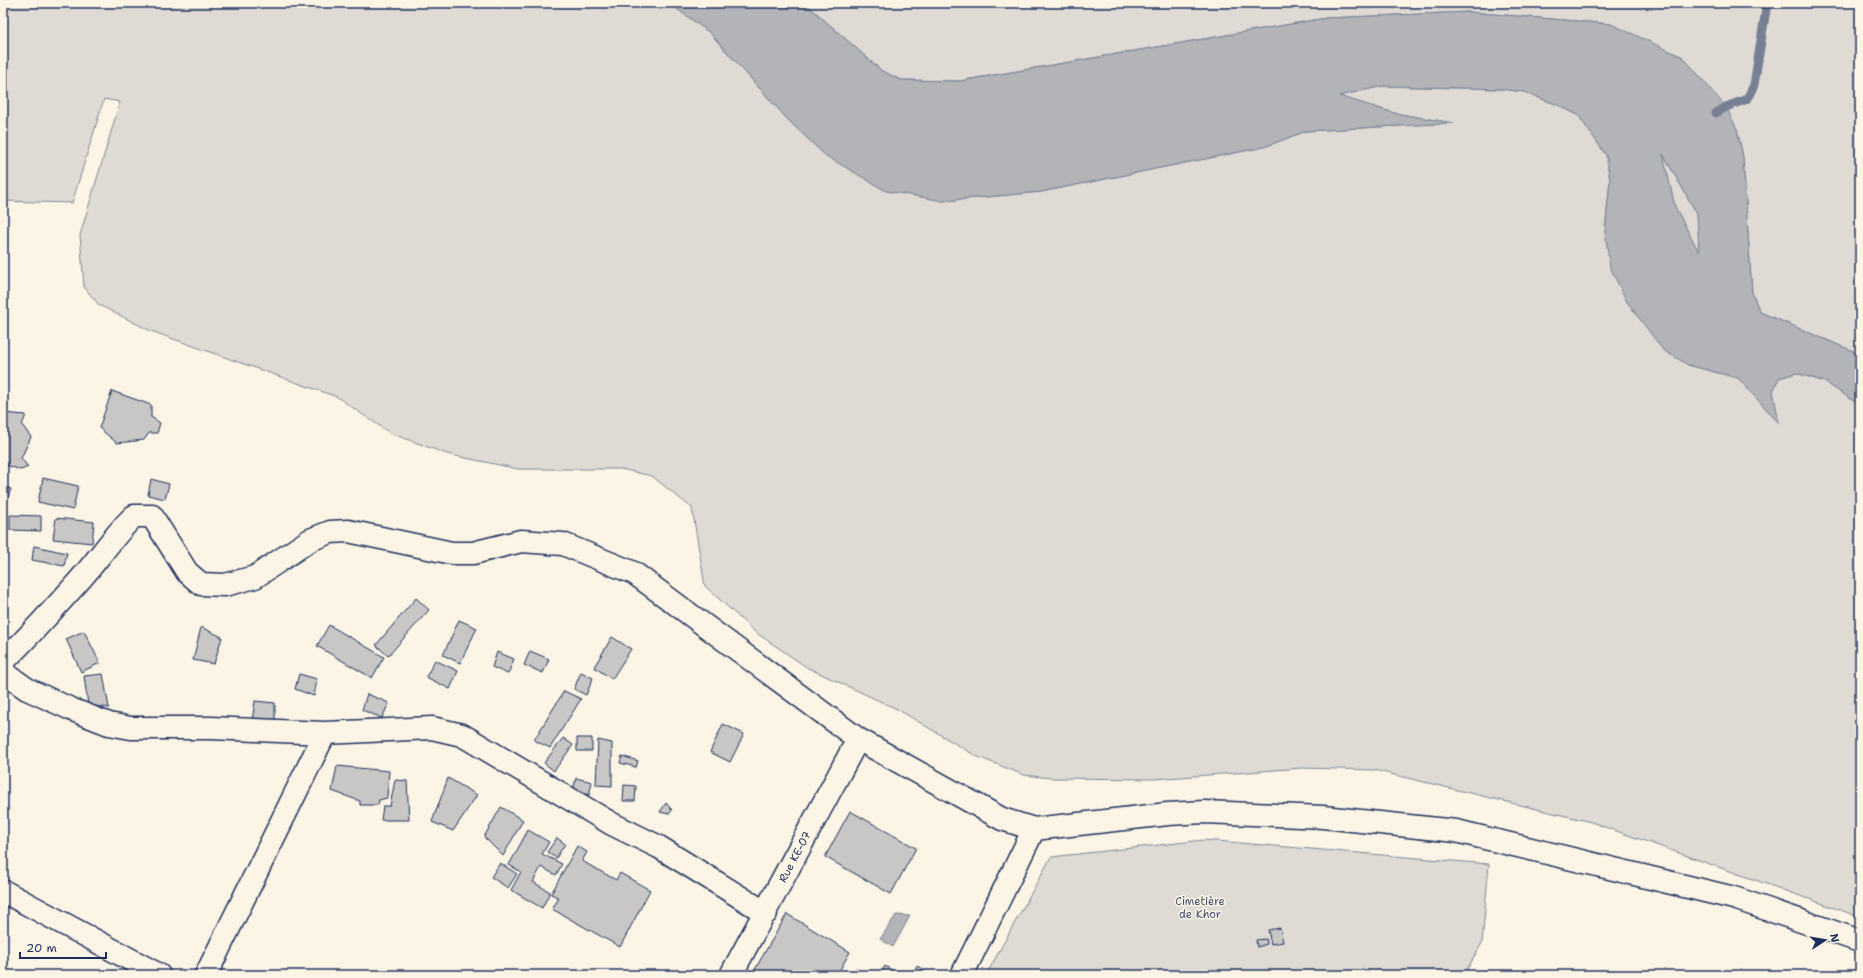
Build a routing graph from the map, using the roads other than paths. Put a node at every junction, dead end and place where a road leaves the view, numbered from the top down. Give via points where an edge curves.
1 (3, 662) edge
2 (3, 672) edge
3 (325, 733) junction
4 (858, 739) junction
5 (1034, 829) junction
6 (3, 891) edge
7 (766, 913) junction
8 (1860, 942) edge
9 (159, 975) edge
10 (206, 975) edge
11 (731, 975) edge
12 (962, 975) edge

1 - 4 main road via 33,633 119,530 134,516 152,516 187,572 201,584 225,585 255,577 310,540 330,532 348,532 452,554 474,553 521,541 562,544 634,574
2 - 3 main road via 27,688 109,724 131,728 210,728
3 - 7 main road via 432,728 462,735 612,824 658,847
3 - 10 main road
4 - 5 main road via 1002,819
4 - 7 main road, Rue KE-07
5 - 8 main road via 1204,812 1323,817 1456,832 1734,898
5 - 12 main road
6 - 9 main road
7 - 11 main road, Rue KE-07

